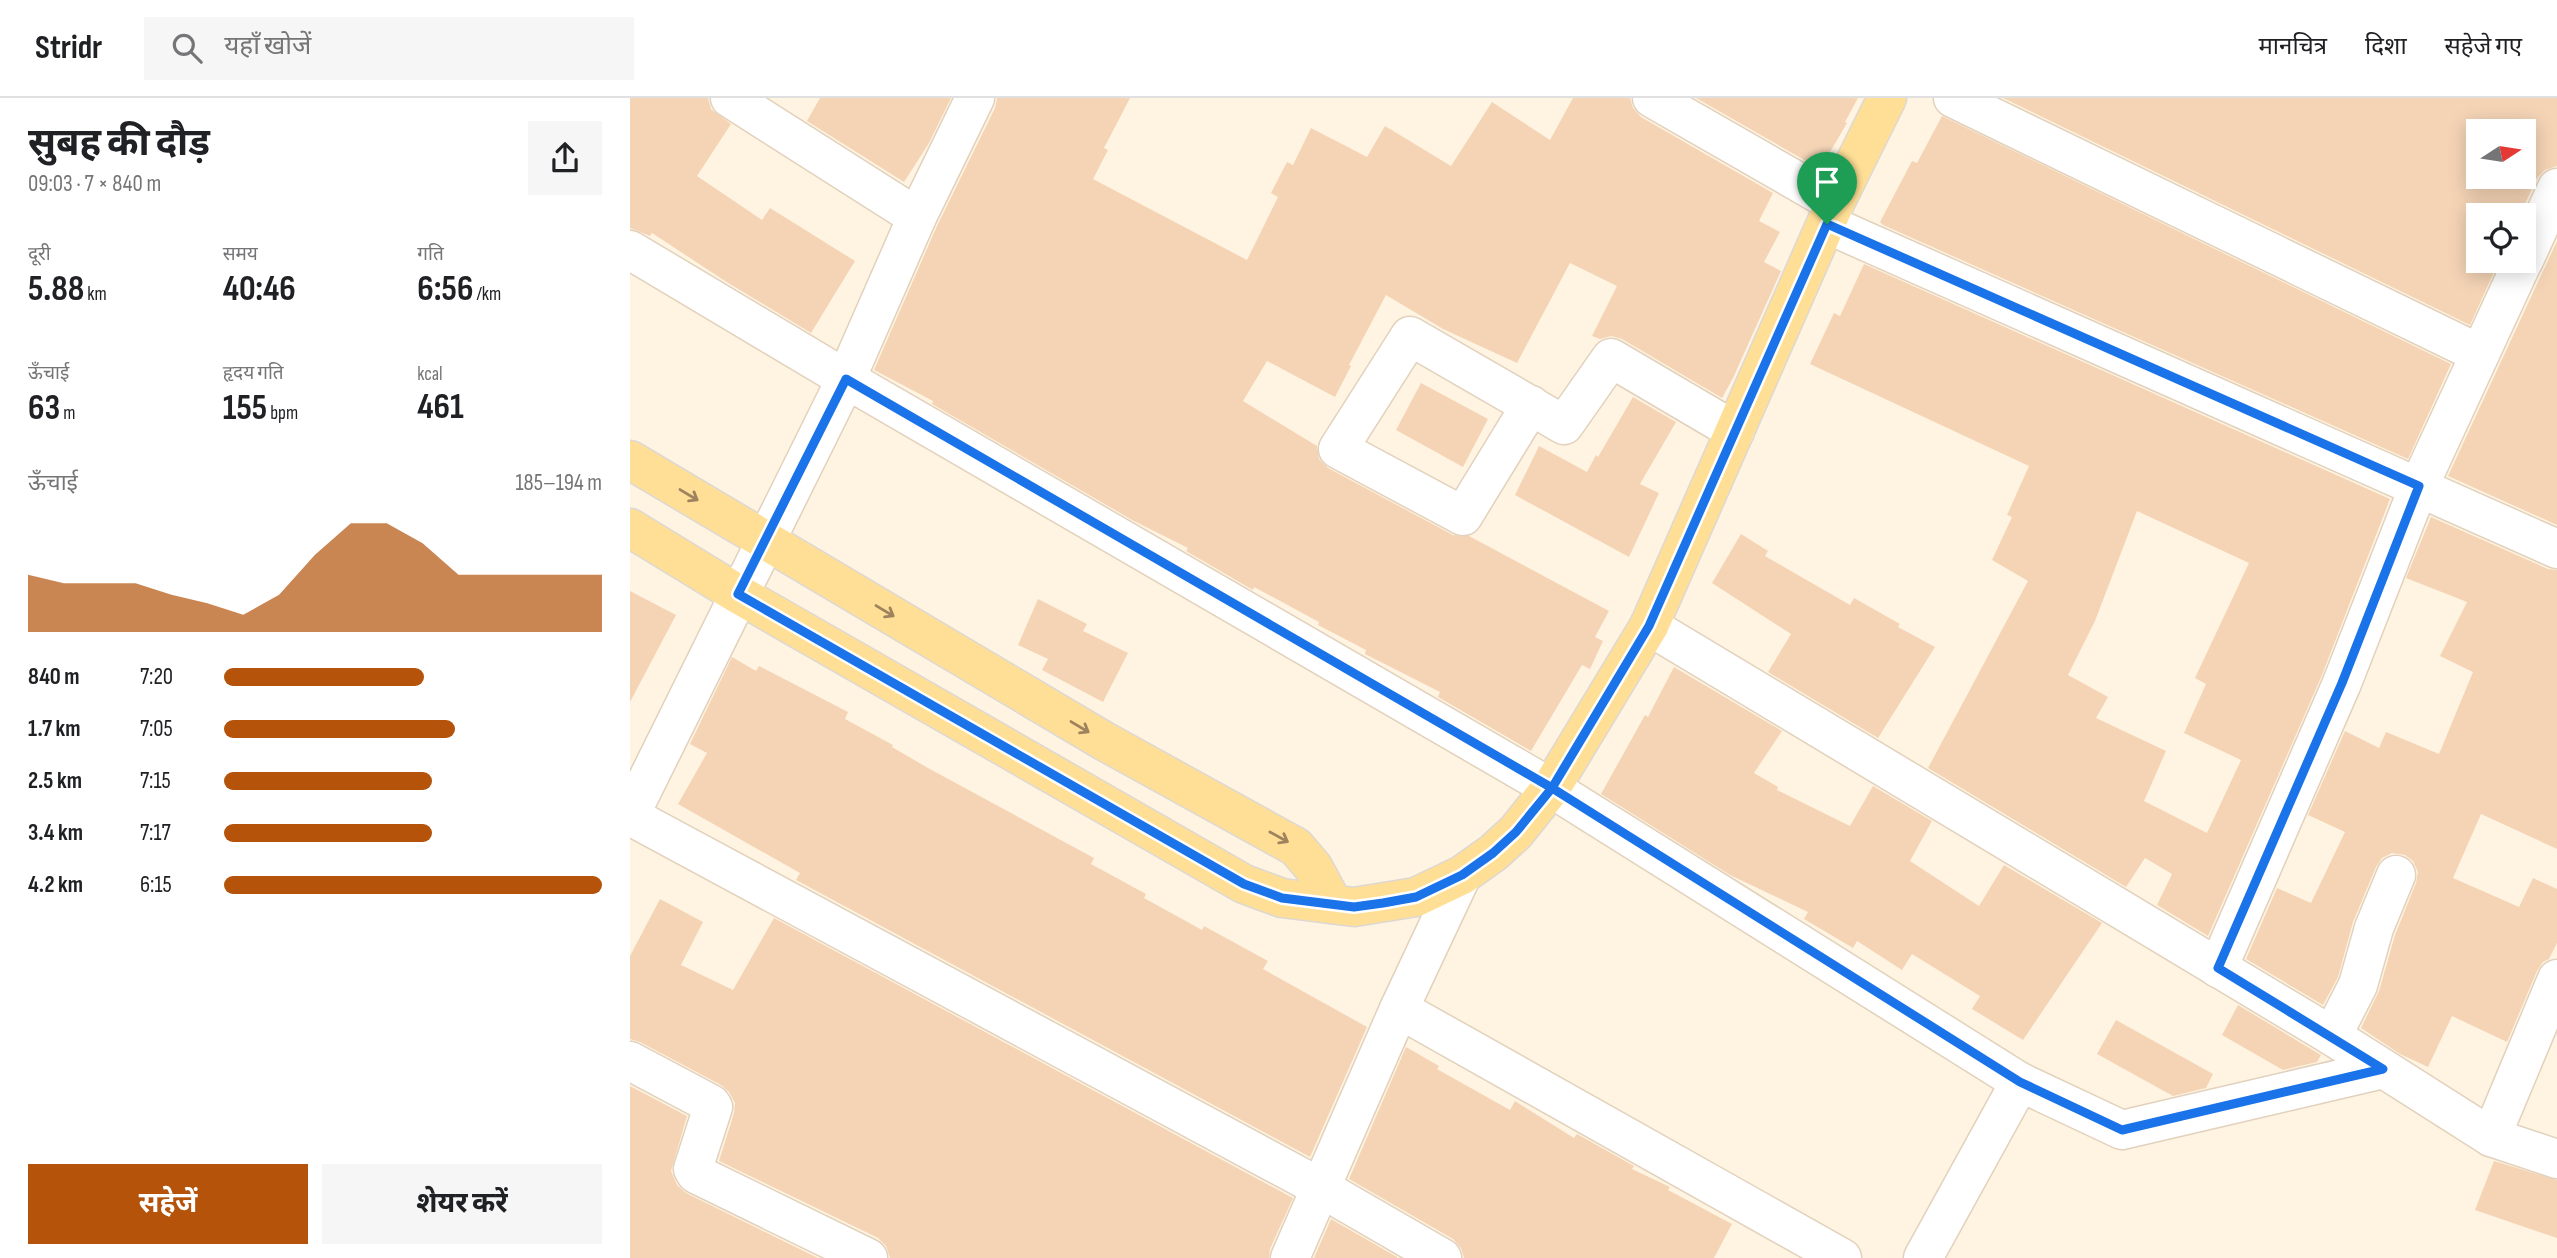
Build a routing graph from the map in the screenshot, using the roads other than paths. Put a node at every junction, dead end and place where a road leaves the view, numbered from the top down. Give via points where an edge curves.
1 (730, 98) edge
2 (975, 98) edge
3 (1652, 98) edge
4 (1887, 98) edge
5 (1953, 98) edge
6 (2557, 188) edge
7 (1831, 213) junction
8 (917, 217) junction
9 (2536, 233) edge
10 (630, 250) edge
11 (2517, 273) edge
12 (2480, 354) junction
13 (846, 379) junction
14 (1531, 405) junction
15 (1735, 431) junction
16 (630, 460) edge
17 (2419, 486) junction
18 (630, 528) edge
19 (765, 540) junction
20 (2557, 549) edge
21 (738, 594) junction
22 (1649, 626) junction
23 (1552, 788) junction
24 (634, 798) edge
25 (1462, 875) junction
26 (2396, 875) dead end
27 (1332, 904) junction
28 (2218, 968) junction
29 (2557, 979) edge
30 (1399, 1009) junction
31 (2332, 1036) junction
32 (630, 1061) edge
33 (2383, 1069) junction
34 (2020, 1082) junction
35 (2491, 1137) junction
36 (2557, 1159) edge
37 (1321, 1188) junction
38 (868, 1258) edge
39 (1290, 1258) edge
40 (1442, 1258) edge
41 (1842, 1258) edge
42 (1923, 1258) edge

1 - 8 street
2 - 8 street
3 - 7 street
4 - 7 main road
5 - 12 street
6 - 9 street
7 - 15 main road
7 - 17 street
8 - 13 street
10 - 13 street
11 - 12 street
12 - 17 street
13 - 19 street
13 - 23 street
14 - 14 street via 1410,336 1338,449 1462,516
14 - 15 street via 1564,425 1611,358
15 - 22 main road
16 -> 19 main road
17 - 20 street
17 - 28 street via 2342,683
18 - 21 main road
19 - 21 street
19 -> 27 main road via 1104,741 1296,847 1313,867
21 - 24 street
21 - 27 main road via 1244,884 1282,898
22 - 23 main road
22 - 28 street
23 - 25 main road via 1516,832
23 - 34 street
24 - 37 street
25 - 27 main road via 1416,897 1354,907
25 - 30 street
26 - 31 street via 2358,985
28 - 31 street
29 - 35 street
30 - 37 street
30 - 41 street
31 - 33 street
32 - 38 street via 713,1107 693,1169 696,1174
33 - 34 street via 2122,1130
33 - 35 street
34 - 42 street
35 - 36 street
37 - 39 street
37 - 40 street

